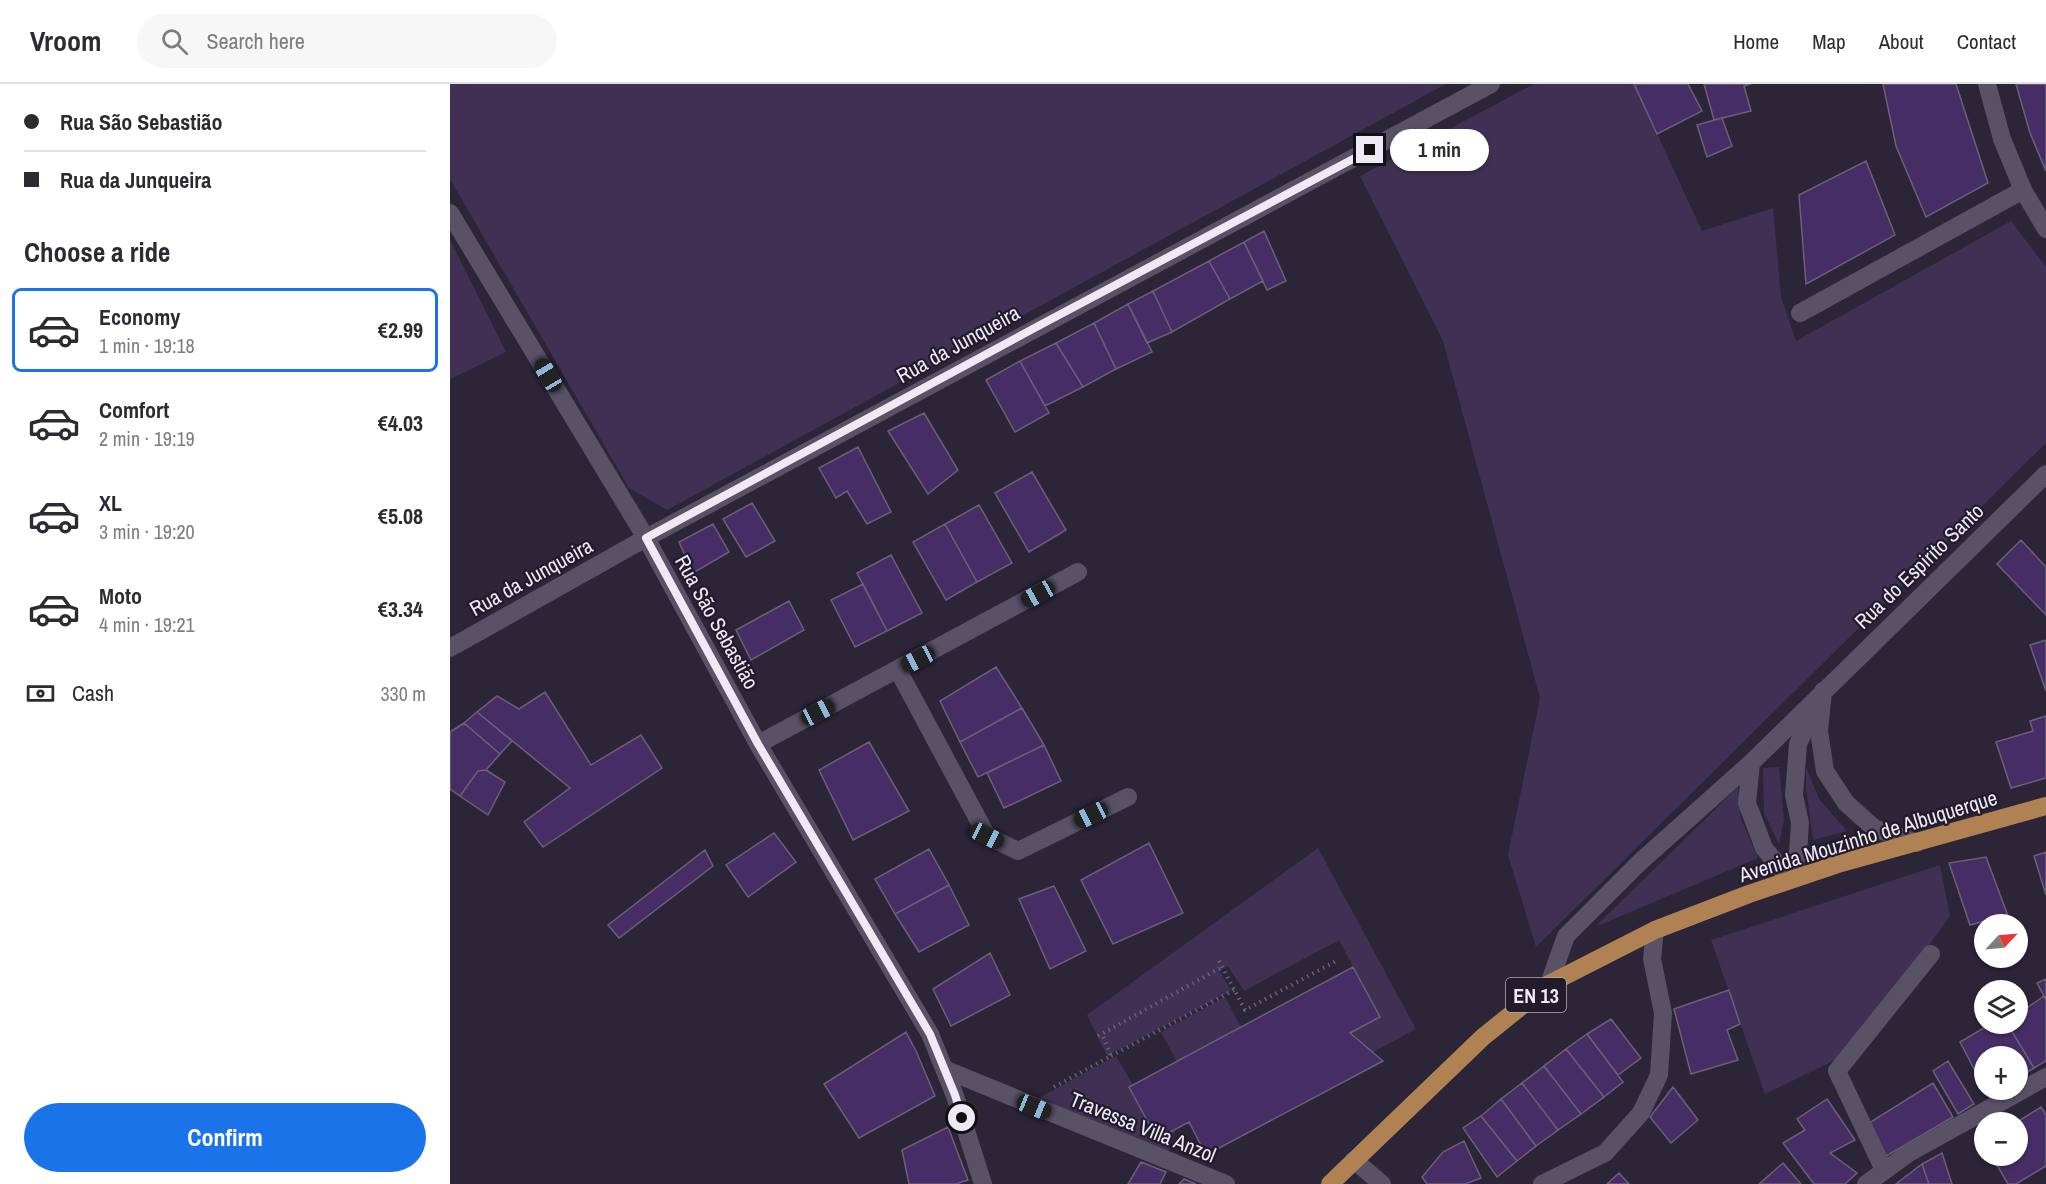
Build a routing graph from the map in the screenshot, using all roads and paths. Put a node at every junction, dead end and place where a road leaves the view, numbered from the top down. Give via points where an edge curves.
1 (1491, 84) edge
2 (1987, 84) edge
3 (2023, 190) junction
4 (450, 213) edge
5 (2046, 229) edge
6 (1800, 313) dead end
7 (2046, 474) edge
8 (646, 538) junction
9 (1078, 572) dead end
10 (450, 648) edge
11 (898, 670) junction
12 (1823, 691) junction
13 (758, 744) junction
14 (1751, 763) junction
15 (1128, 797) dead end
16 (2046, 806) edge
17 (1917, 843) junction
18 (1790, 880) junction
19 (1655, 930) junction
20 (1931, 954) dead end
21 (1338, 960) dead end
22 (1220, 961) dead end
23 (1222, 967) junction
24 (1549, 984) junction
25 (1234, 990) junction
26 (1111, 1056) junction
27 (944, 1069) junction
28 (2046, 1077) edge
29 (1026, 1104) junction
30 (1354, 1160) junction
31 (1884, 1170) junction
32 (983, 1184) edge
33 (1226, 1184) edge
34 (1330, 1184) edge
35 (1382, 1184) edge
36 (1542, 1184) edge
37 (1866, 1184) edge

1 - 8 street, Rua da Junqueira
2 - 3 street via 2002,140
3 - 5 street
3 - 6 street
4 - 8 street, Rua São Sebastião
7 - 12 street, Rua do Espirito Santo
8 - 10 street, Rua da Junqueira
8 - 13 street, Rua São Sebastião
9 - 11 street
11 - 13 street
11 - 15 street via 987,836 1018,851
12 - 14 street, Rua do Espirito Santo
12 - 17 street via 1819,731 1825,771 1846,803 1874,828
12 - 18 street via 1798,744 1794,795 1800,823 1799,842
13 - 27 street, Rua São Sebastião via 930,1034
14 - 18 street via 1747,803 1764,848
14 - 24 street, Rua do Espirito Santo via 1566,936
16 - 17 main road, Avenida Mouzinho de Albuquerque / EN 13
17 - 18 main road, Avenida Mouzinho de Albuquerque / EN 13
18 - 19 main road, Avenida Mouzinho de Albuquerque / EN 13
19 - 24 main road, Avenida Mouzinho de Albuquerque / EN 13
19 - 36 street via 1652,959 1663,1013 1659,1075 1641,1113 1605,1153
20 - 31 street via 1838,1071
21 - 25 path via 1245,1010
22 - 23 path
23 - 25 path
23 - 26 path via 1100,1035
24 - 30 main road, Avenida Mouzinho de Albuquerque / EN 13 via 1483,1037
25 - 26 path
26 - 29 path
27 - 29 street, Travessa Villa Anzol
27 - 32 street, Rua São Sebastião
28 - 31 street
29 - 33 street, Travessa Villa Anzol
30 - 34 main road, Avenida Mouzinho de Albuquerque / EN 13
30 - 35 street
31 - 37 street

